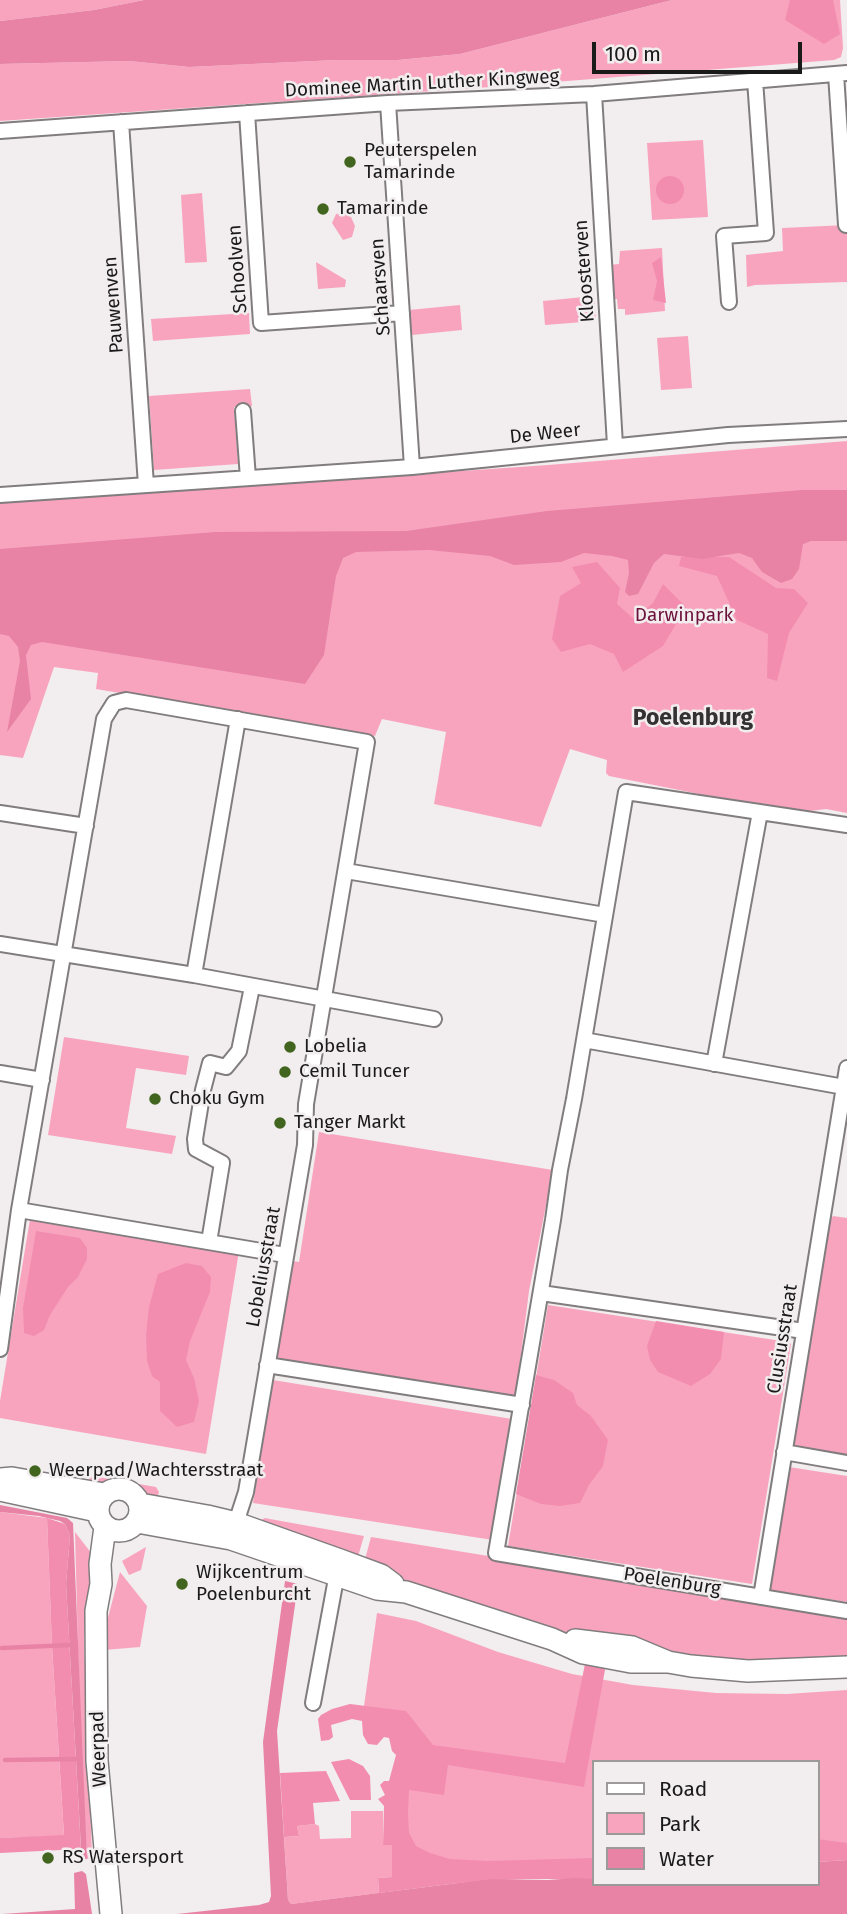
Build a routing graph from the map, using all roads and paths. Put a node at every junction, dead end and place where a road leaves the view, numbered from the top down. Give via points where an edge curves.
1 (842, 74) edge
2 (755, 80) junction
3 (594, 94) junction
4 (388, 103) junction
5 (247, 113) junction
6 (121, 122) junction
7 (0, 131) edge
8 (846, 225) edge
9 (729, 302) dead end
10 (402, 313) junction
11 (243, 411) dead end
12 (847, 429) edge
13 (615, 445) junction
14 (412, 467) junction
15 (248, 478) junction
16 (146, 485) junction
17 (0, 495) edge
18 (238, 719) junction
19 (760, 812) junction
20 (0, 813) edge
21 (847, 825) edge
22 (86, 826) junction
23 (345, 871) junction
24 (605, 915) junction
25 (0, 944) edge
26 (64, 953) junction
27 (194, 975) junction
28 (252, 987) junction
29 (324, 1000) junction
30 (434, 1019) dead end
31 (584, 1041) junction
32 (714, 1064) junction
33 (847, 1068) edge
34 (0, 1073) edge
35 (42, 1080) junction
36 (844, 1087) junction
37 (19, 1210) junction
38 (209, 1242) junction
39 (285, 1255) junction
40 (541, 1293) junction
41 (2, 1319) edge
42 (804, 1331) junction
43 (0, 1349) edge
44 (267, 1365) junction
45 (522, 1405) junction
46 (784, 1452) junction
47 (847, 1462) edge
48 (0, 1479) edge
49 (0, 1489) edge
50 (117, 1515) junction
51 (233, 1531) junction
52 (338, 1567) junction
53 (761, 1597) junction
54 (847, 1611) edge
55 (847, 1667) edge
56 (313, 1703) dead end
57 (111, 1914) edge

1 - 2 street, Dominee Martin Luther Kingweg
1 - 8 street
2 - 3 street, Dominee Martin Luther Kingweg
2 - 9 street via 766,233 724,236
3 - 4 street, Dominee Martin Luther Kingweg
3 - 13 street, Kloosterven
4 - 5 street, Dominee Martin Luther Kingweg
4 - 10 street, Schaarsven
5 - 6 street, Dominee Martin Luther Kingweg
5 - 10 street, Schoolven via 261,323
6 - 7 street, Dominee Martin Luther Kingweg
6 - 16 street, Pauwenven
10 - 14 street, Schaarsven
11 - 15 street
12 - 13 street, De Weer
13 - 14 street, De Weer
14 - 15 street, De Weer
15 - 16 street, De Weer
16 - 17 street, De Weer
18 - 22 street via 126,700 114,703 104,719
18 - 23 street, Lobeliusstraat via 367,742
18 - 27 street
19 - 21 street
19 - 24 street via 626,792
19 - 32 street
20 - 22 street
22 - 26 street
23 - 24 street
23 - 29 street, Lobeliusstraat
24 - 31 street
25 - 26 street
26 - 27 street
26 - 35 street
27 - 28 street
28 - 29 street
28 - 38 street via 239,1051 226,1067 210,1063 201,1102 196,1149 222,1163
29 - 30 street
29 - 39 street, Lobeliusstraat
31 - 32 street
31 - 40 street
32 - 36 street
33 - 36 street, Clusiusstraat
34 - 35 street
35 - 37 street
36 - 42 street, Clusiusstraat
37 - 38 street
37 - 41 street
38 - 39 street
39 - 44 street, Lobeliusstraat
40 - 42 street
40 - 45 street
41 - 43 street
42 - 46 street, Clusiusstraat
44 - 45 street
44 - 51 street, Lobeliusstraat via 246,1492
45 - 53 street, Poelenburg via 496,1553
46 - 47 street
46 - 53 street, Clusiusstraat
48 - 50 street via 12,1478
49 - 50 street
50 - 51 street via 207,1516
50 - 57 street, Weerpad via 112,1567 101,1584 96,1611 97,1761
51 - 52 street
52 - 55 street via 381,1575 406,1592 611,1659 748,1671
52 - 56 street
53 - 54 street, Poelenburg

